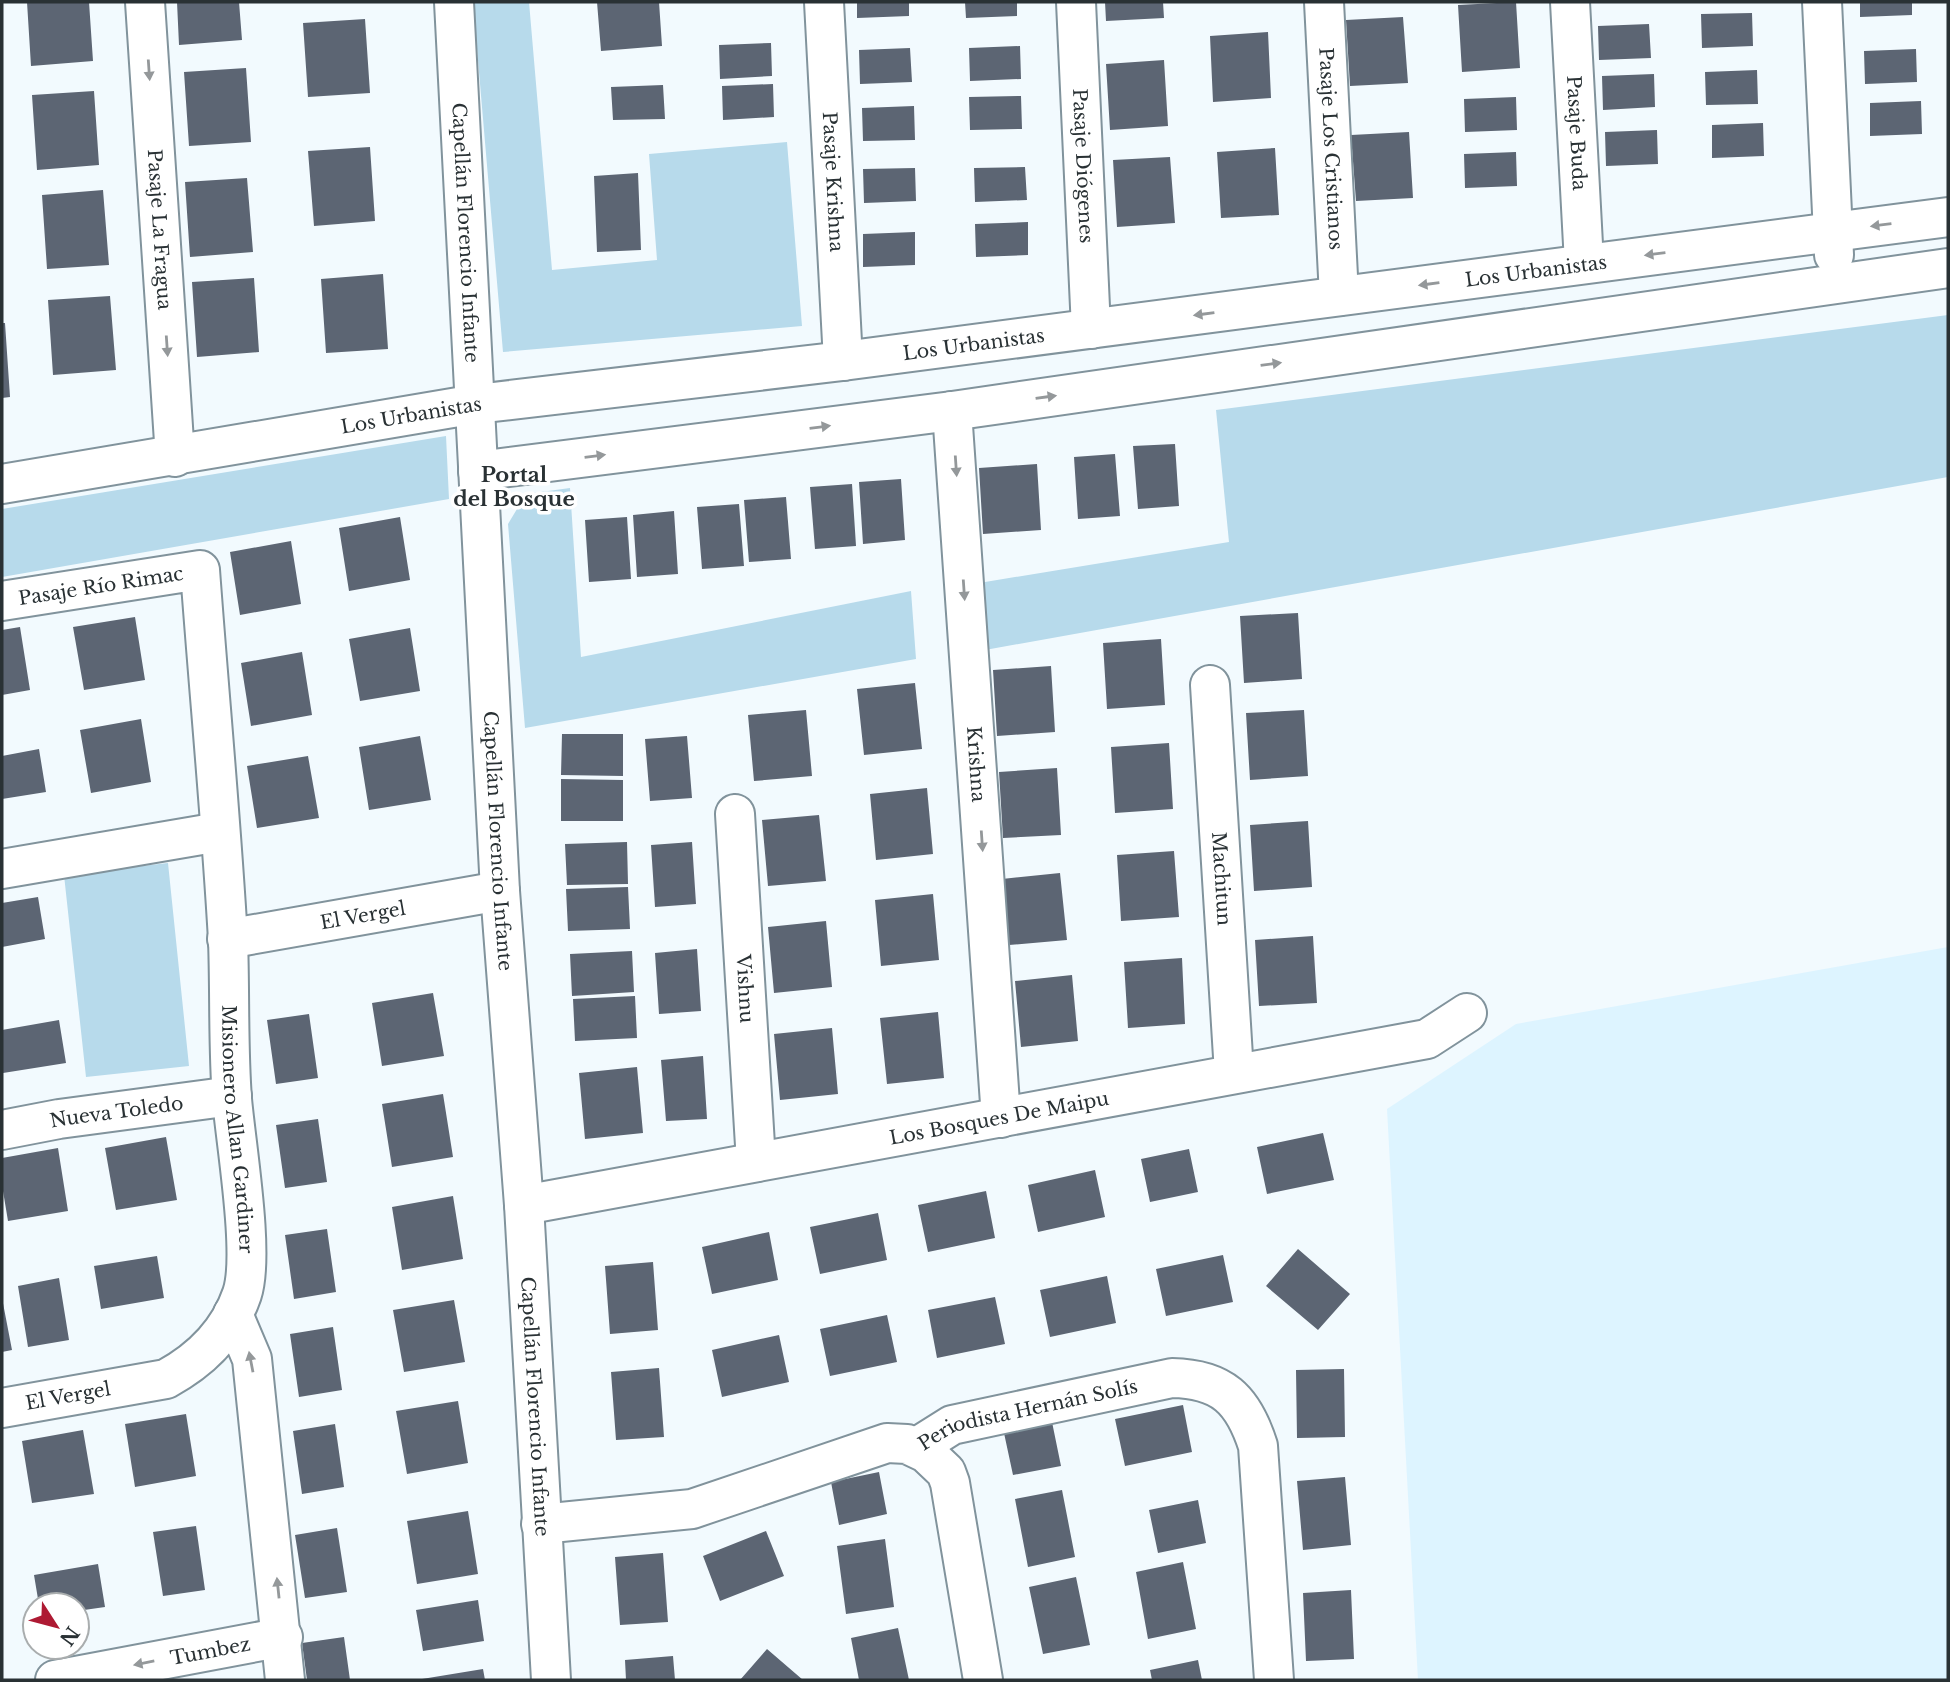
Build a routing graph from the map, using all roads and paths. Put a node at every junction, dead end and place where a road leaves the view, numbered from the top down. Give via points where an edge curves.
1 (145, 2) edge
2 (454, 2) edge
3 (824, 2) edge
4 (1076, 2) edge
5 (1324, 2) edge
6 (1570, 2) edge
7 (1822, 2) edge
8 (1948, 217) edge
9 (1832, 231) junction
10 (1584, 263) junction
11 (1948, 268) edge
12 (1836, 283) junction
13 (1339, 296) junction
14 (1091, 329) junction
15 (843, 361) junction
16 (475, 404) junction
17 (952, 411) junction
18 (175, 457) junction
19 (478, 471) junction
20 (2, 484) edge
21 (200, 570) joint
22 (2, 601) edge
23 (1210, 685) dead end
24 (735, 814) dead end
25 (219, 832) junction
26 (2, 869) edge
27 (500, 891) junction
28 (228, 939) junction
29 (1467, 1013) dead end
30 (1234, 1073) junction
31 (232, 1096) junction
32 (1001, 1118) junction
33 (2, 1130) edge
34 (756, 1162) junction
35 (524, 1205) junction
36 (233, 1314) junction
37 (2, 1408) edge
38 (917, 1447) junction
39 (541, 1524) junction
40 (283, 1637) junction
41 (55, 1680) edge
42 (285, 1680) edge
43 (551, 1680) edge
44 (982, 1680) edge
45 (1274, 1680) edge

1 -> 18 street, Pasaje La Fragua
2 - 16 street, Capellán Florencio Infante
3 - 15 street, Pasaje Krishna
4 - 14 street, Pasaje Diógenes
5 - 13 street, Pasaje Los Cristianos
6 - 10 street, Pasaje Buda
7 - 9 street
8 -> 9 street, Los Urbanistas
9 -> 10 street, Los Urbanistas
9 - 12 street
10 -> 13 street, Los Urbanistas
11 - 12 street
17 -> 12 street
13 -> 14 street, Los Urbanistas
14 - 15 street, Los Urbanistas
15 - 16 street, Los Urbanistas
16 - 18 street, Los Urbanistas
16 - 19 street, Capellán Florencio Infante
19 -> 17 street
17 -> 32 street, Krishna
18 - 20 street, Los Urbanistas
19 - 27 street, Capellán Florencio Infante
21 - 22 street, Pasaje Río Rimac
21 - 25 street, Misionero Allan Gardiner
23 - 30 street, Machitun
24 - 34 street, Vishnu
25 - 26 street
25 - 28 street, Misionero Allan Gardiner
27 - 28 street, El Vergel
27 - 35 street, Capellán Florencio Infante
28 - 31 street, Misionero Allan Gardiner
29 - 30 street, Los Bosques De Maipu via 1427,1039
30 - 32 street, Los Bosques De Maipu
31 - 33 street, Nueva Toledo
31 - 36 street, Misionero Allan Gardiner via 247,1260 243,1292
32 - 34 street, Los Bosques De Maipu
34 - 35 street, Los Bosques De Maipu
35 - 39 street, Capellán Florencio Infante
36 - 37 street, El Vergel via 204,1354 166,1379
40 -> 36 street via 252,1359
38 - 39 street, Periodista Hernán Solís via 898,1442 871,1446 692,1509
38 - 44 street via 940,1464 950,1483
38 - 45 street, Periodista Hernán Solís via 952,1425 1172,1378 1216,1385 1250,1420 1258,1446
39 - 43 street, Capellán Florencio Infante
40 -> 41 street, Tumbez
40 - 42 street

